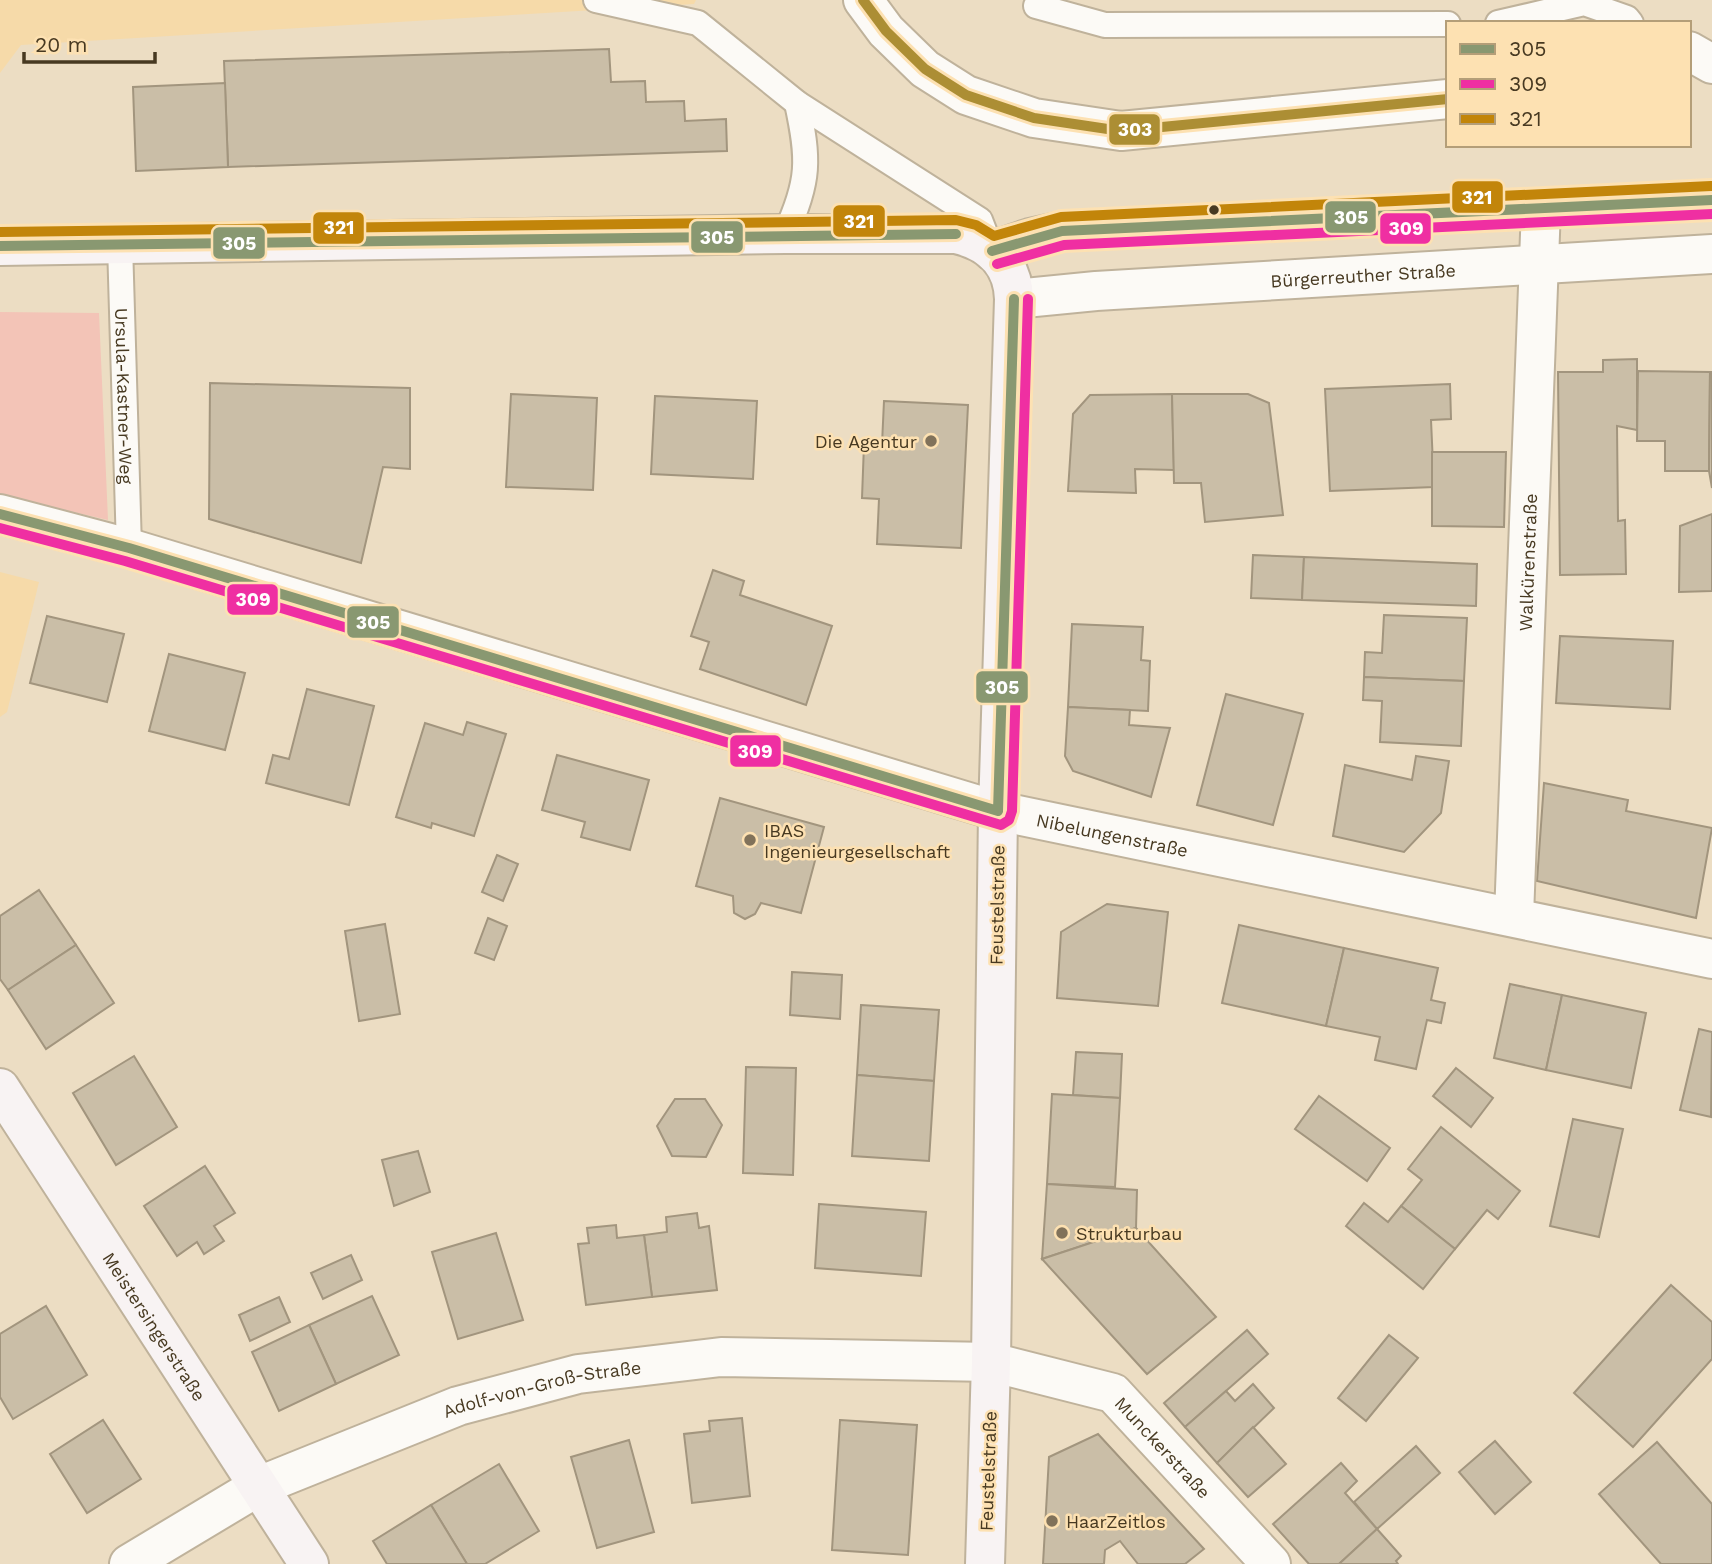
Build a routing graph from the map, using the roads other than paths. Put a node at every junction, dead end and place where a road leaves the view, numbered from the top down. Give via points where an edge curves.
1 (596, 0) edge
2 (863, 0) edge
3 (1036, 6) dead end
4 (1507, 21) edge
5 (1629, 21) edge
6 (1446, 24) edge
7 (1691, 52) edge
8 (1712, 64) edge
9 (1446, 99) edge
10 (797, 103) junction
11 (1712, 200) edge
12 (1541, 208) junction
13 (785, 233) junction
14 (120, 244) junction
15 (0, 246) edge
16 (992, 251) junction
17 (1712, 254) edge
18 (1538, 263) junction
19 (1014, 299) junction
20 (0, 514) edge
21 (129, 548) junction
22 (998, 811) junction
23 (1514, 916) junction
24 (1712, 960) edge
25 (0, 1088) edge
26 (991, 1362) junction
27 (259, 1486) junction
28 (129, 1564) edge
29 (309, 1564) edge
30 (985, 1564) edge
31 (1271, 1564) edge

1 - 10 lane via 698,23
2 - 9 street via 886,31 925,69 966,95 1034,118 1121,131
3 - 6 lane via 1105,25
4 - 5 lane via 1584,4
7 - 8 street
10 - 13 lane via 807,149 805,178
10 - 16 lane via 980,220
11 - 12 main road
12 - 16 main road via 1062,231
12 - 18 street, Walkürenstraße
13 - 14 main road
13 - 16 main road, Feustelstraße via 956,234 971,237
14 - 15 main road
14 - 21 lane, Ursula-Kastner-Weg
16 - 19 main road, Feustelstraße via 1014,279
17 - 18 street, Bürgerreuther Straße
18 - 19 street, Bürgerreuther Straße
18 - 23 street, Walkürenstraße
19 - 22 main road, Feustelstraße
20 - 21 street, Nibelungenstraße
21 - 22 street, Nibelungenstraße
22 - 23 street, Nibelungenstraße
22 - 26 main road, Feustelstraße
23 - 24 street, Nibelungenstraße
25 - 27 main road, Meistersingerstraße
26 - 27 street, Adolf-von-Groß-Straße via 721,1357 578,1374 458,1406
26 - 30 main road, Feustelstraße
26 - 31 street, Munckerstraße via 1113,1393
27 - 28 street, Adolf-von-Groß-Straße
27 - 29 main road, Meistersingerstraße

